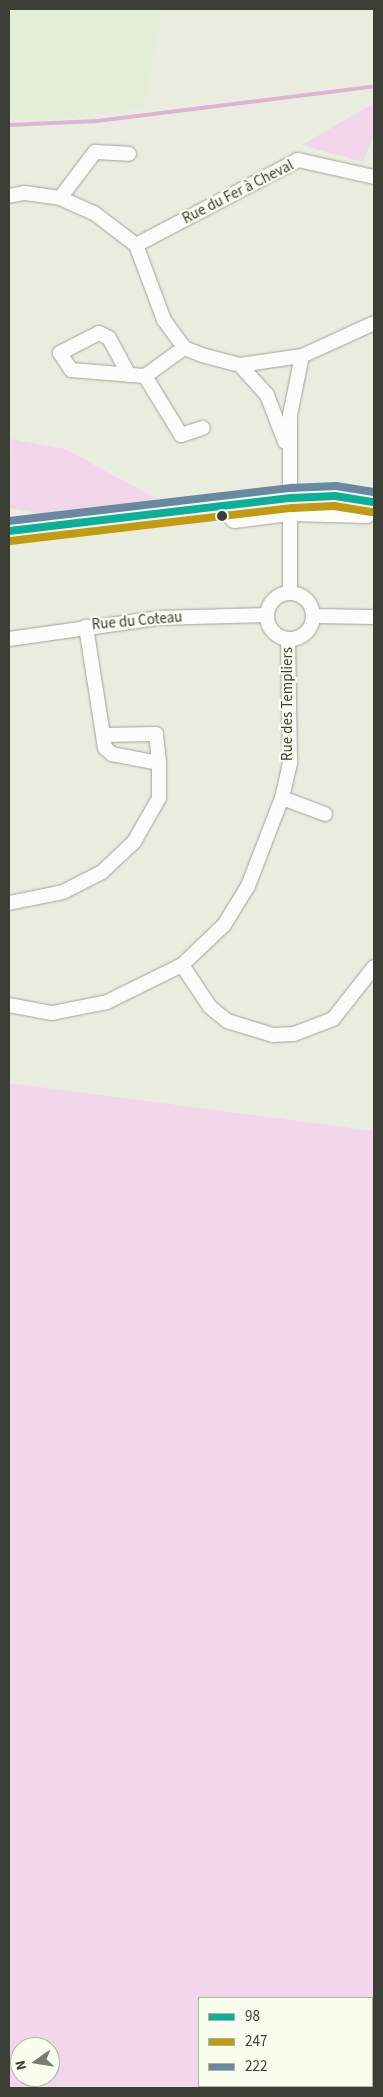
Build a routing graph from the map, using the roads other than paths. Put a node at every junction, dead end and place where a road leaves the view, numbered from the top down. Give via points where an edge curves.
1 (129, 154) dead end
2 (374, 177) edge
3 (9, 196) edge
4 (60, 198) junction
5 (136, 245) junction
6 (374, 323) edge
7 (184, 348) junction
8 (302, 356) junction
9 (240, 365) junction
10 (129, 375) junction
11 (145, 376) junction
12 (203, 428) dead end
13 (290, 457) junction
14 (374, 502) edge
15 (290, 505) junction
16 (374, 514) edge
17 (9, 531) edge
18 (9, 543) edge
19 (290, 593) junction
20 (267, 615) junction
21 (314, 616) junction
22 (374, 617) edge
23 (86, 626) junction
24 (9, 639) edge
25 (288, 639) junction
26 (103, 735) junction
27 (159, 763) junction
28 (282, 798) junction
29 (325, 814) dead end
30 (9, 904) edge
31 (182, 965) junction
32 (374, 967) edge
33 (9, 1005) edge

1 - 4 street via 95,152
2 - 5 street, Rue du Fer à Cheval via 298,160
3 - 4 street via 25,193
4 - 5 street via 94,213
5 - 7 street via 164,320
6 - 8 street
7 - 9 street
7 - 11 street
8 - 9 street
8 - 13 street via 290,415
9 - 13 street via 267,395
10 - 10 street via 72,370 60,354 99,333 109,338
10 - 11 street
11 - 12 street via 181,435
13 - 15 street
14 - 15 main road via 335,496
15 - 16 main road
15 - 17 main road
15 - 18 main road
15 - 19 street
19 - 20 street via 273,600
19 - 21 street via 306,598
20 - 23 street, Rue du Coteau via 180,616
20 - 25 street via 271,630
21 - 22 street
21 - 25 street via 305,634
23 - 24 street, Rue du Coteau
23 - 26 street
25 - 28 street, Rue des Templiers via 290,762
26 - 27 street via 105,748 112,754
26 - 27 street via 156,734
27 - 30 street via 159,798 134,842 120,857 83,884 34,901
28 - 29 street
28 - 31 street, Rue des Templiers via 240,898 224,925
31 - 32 street via 210,1007 227,1021 273,1035 294,1034 332,1019 359,992
31 - 33 street, Rue des Templiers via 107,1002 82,1008 33,1012

